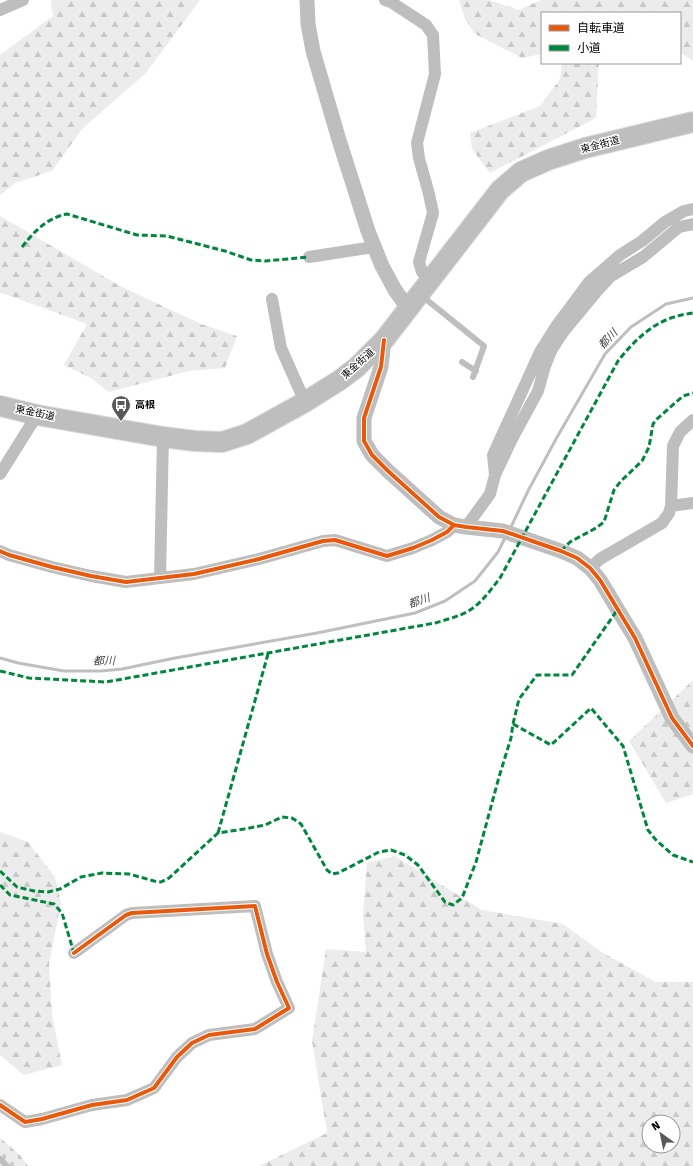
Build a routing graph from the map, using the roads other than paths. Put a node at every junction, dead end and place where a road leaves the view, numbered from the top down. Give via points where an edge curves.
1 (23, 0) edge
2 (307, 0) edge
3 (385, 0) edge
4 (0, 10) edge
5 (693, 122) edge
6 (693, 209) edge
7 (693, 224) edge
8 (374, 247) junction
9 (309, 257) dead end
10 (419, 294) junction
11 (272, 299) dead end
12 (384, 340) junction
13 (462, 362) dead end
14 (476, 371) junction
15 (473, 377) dead end
16 (305, 402) junction
17 (0, 406) edge
18 (37, 415) junction
19 (693, 420) edge
20 (163, 437) junction
21 (0, 474) edge
22 (495, 475) junction
23 (693, 503) edge
24 (671, 506) junction
25 (460, 526) junction
26 (0, 551) edge
27 (590, 568) junction
28 (160, 578) junction
29 (693, 746) edge
30 (74, 953) dead end
31 (0, 1105) edge
32 (0, 1159) edge
33 (7, 1166) edge

1 - 4 street
2 - 8 street via 313,51
3 - 10 street via 426,25 433,35 435,74 417,144 418,158 433,213 419,262 422,272
5 - 10 highway, 東金街道 via 585,148 521,172 500,190
6 - 22 street via 664,222 589,282 540,352 492,455
7 - 22 street via 679,227 643,257 611,276 564,331 552,349 538,392
8 - 9 street
8 - 10 street via 395,290
10 - 12 highway, 東金街道
10 - 14 lane via 484,346
11 - 16 street via 281,348
12 - 16 highway, 東金街道 via 357,367
12 - 25 street via 381,367 364,418 364,441 372,455 439,517
13 - 14 lane
14 - 15 lane
16 - 20 highway, 東金街道 via 247,434 222,442
17 - 18 highway, 東金街道
18 - 20 highway, 東金街道
18 - 21 street
19 - 24 street via 680,432 673,446
20 - 28 street
22 - 25 street via 490,494
23 - 24 street
24 - 27 street via 662,523 600,559
25 - 27 street via 503,531 561,551 577,558
25 - 28 street via 413,548 387,556 335,540 324,541 194,574
26 - 28 street via 52,568 90,576 126,582
27 - 29 street via 636,638 672,718
30 - 31 street via 132,913 255,906 267,954 289,1008 255,1029 209,1035 192,1042 177,1057 154,1088 127,1100 92,1105 25,1122
32 - 33 lane

